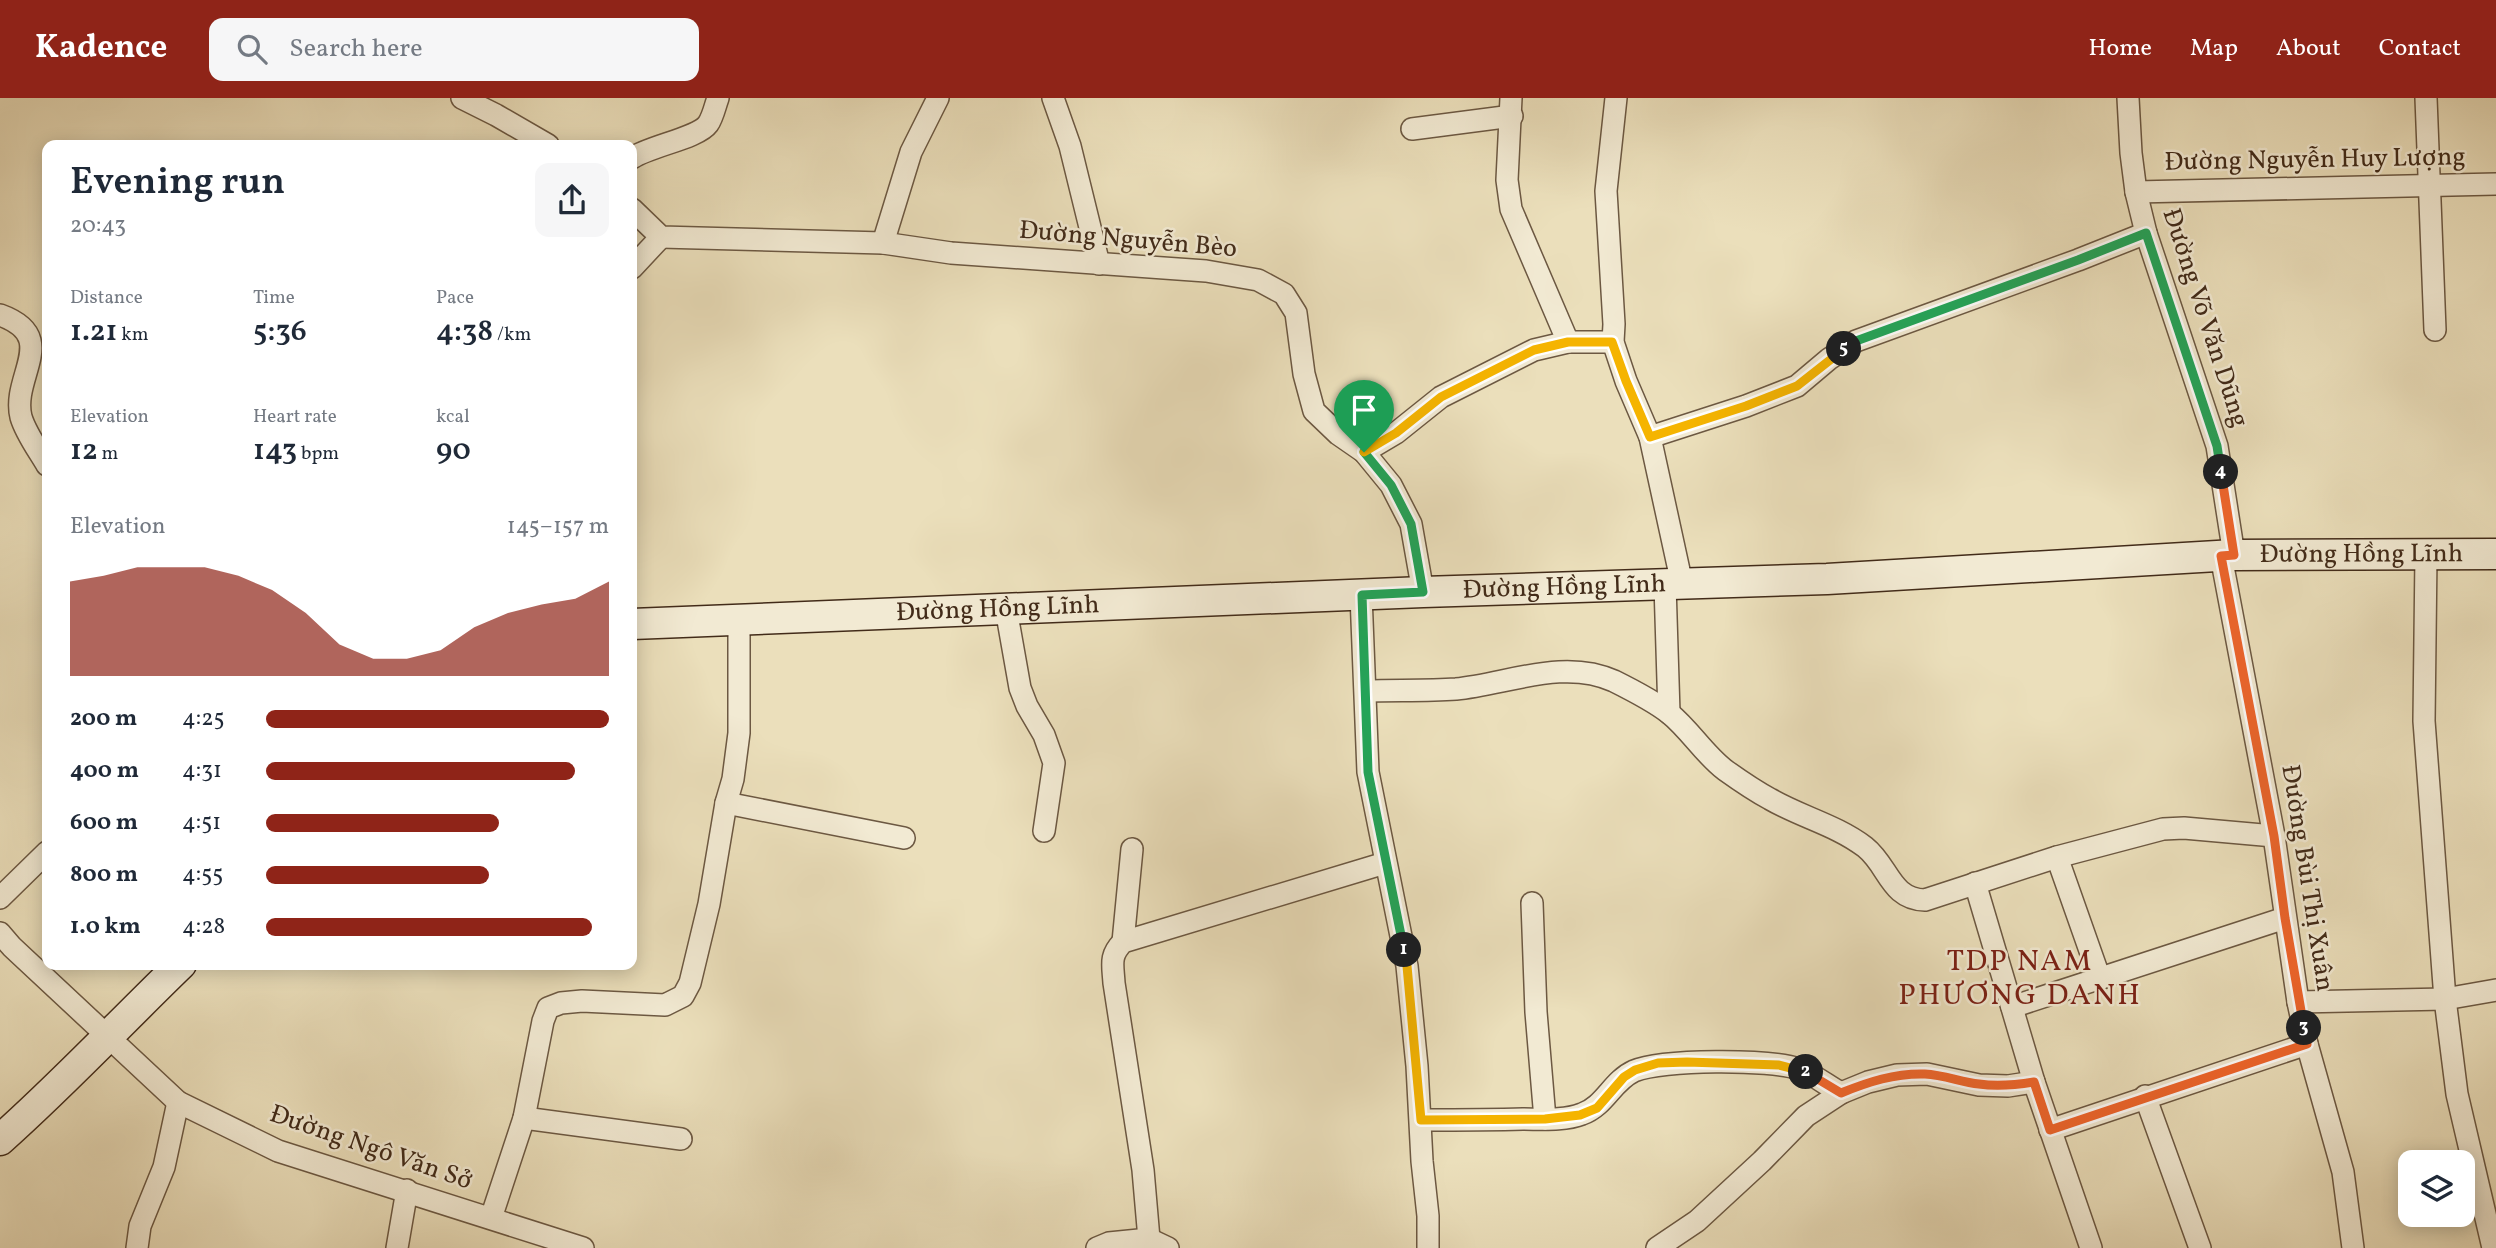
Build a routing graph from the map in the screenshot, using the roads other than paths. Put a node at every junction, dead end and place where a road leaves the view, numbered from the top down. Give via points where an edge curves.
1 (462, 98) edge
2 (718, 98) edge
3 (938, 98) edge
4 (1053, 98) edge
5 (1616, 98) edge
6 (2128, 98) edge
7 (2426, 98) edge
8 (1512, 107) edge
9 (1412, 129) dead end
10 (540, 140) edge
11 (637, 155) edge
12 (2496, 184) edge
13 (2428, 187) junction
14 (2136, 192) junction
15 (637, 214) edge
16 (2146, 233) junction
17 (661, 237) junction
18 (883, 243) junction
19 (637, 263) edge
20 (1098, 264) junction
21 (0, 315) edge
22 (2435, 330) dead end
23 (1568, 342) junction
24 (1612, 342) junction
25 (1650, 437) junction
26 (1364, 452) junction
27 (42, 457) edge
28 (2496, 554) edge
29 (2426, 555) junction
30 (2227, 556) junction
31 (1674, 584) junction
32 (1423, 592) junction
33 (1362, 595) junction
34 (1006, 609) junction
35 (739, 620) junction
36 (637, 624) edge
37 (1366, 691) junction
38 (1669, 713) junction
39 (726, 803) junction
40 (1044, 831) dead end
41 (2274, 836) junction
42 (904, 838) dead end
43 (1132, 849) dead end
44 (42, 857) edge
45 (2057, 857) junction
46 (1385, 863) junction
47 (1975, 883) junction
48 (0, 898) edge
49 (1532, 903) dead end
50 (2285, 918) junction
51 (0, 933) edge
52 (1123, 942) junction
53 (175, 970) edge
54 (2100, 979) junction
55 (2496, 990) edge
56 (2445, 999) junction
57 (2298, 1002) junction
58 (2012, 1007) junction
59 (107, 1035) junction
60 (2307, 1044) junction
61 (2034, 1082) junction
62 (1841, 1093) junction
63 (2145, 1096) junction
64 (178, 1102) junction
65 (524, 1118) junction
66 (1545, 1119) junction
67 (1421, 1120) junction
68 (2050, 1130) junction
69 (681, 1139) dead end
70 (0, 1140) edge
71 (407, 1190) junction
72 (491, 1218) junction
73 (1149, 1239) junction
74 (137, 1248) edge
75 (397, 1248) edge
76 (583, 1248) edge
77 (1097, 1248) edge
78 (1168, 1248) edge
79 (1428, 1248) edge
80 (1657, 1248) edge
81 (2091, 1248) edge
82 (2200, 1248) edge
83 (2353, 1248) edge
84 (2493, 1248) edge

1 - 10 street
2 - 11 street via 702,130
3 - 18 street via 911,152
4 - 20 street via 1070,145
5 - 24 street via 1606,191
6 - 14 street, Đường Võ Văn Dũng
7 - 13 street
8 - 9 street
8 - 23 street via 1507,193
12 - 13 street, Đường Nguyễn Huy Lượng
13 - 14 street, Đường Nguyễn Huy Lượng
13 - 22 street
14 - 16 street, Đường Võ Văn Dũng
15 - 17 street
16 - 25 street via 1856,341 1797,386
16 - 30 street, Đường Võ Văn Dũng via 2217,446
17 - 18 street, Đường Nguyễn Bèo
17 - 19 street
18 - 20 street, Đường Nguyễn Bèo
20 - 26 street, Đường Nguyễn Bèo via 1206,271 1258,280 1284,294 1296,313 1314,411
21 - 27 street via 18,322 30,339 21,417
23 - 24 street
23 - 26 street via 1534,350 1441,397
24 - 25 street
25 - 31 street
26 - 32 street, Đường Nguyễn Bèo via 1391,485 1411,524
28 - 29 street, Đường Hồng Lĩnh
29 - 30 street, Đường Hồng Lĩnh
29 - 56 street via 2424,721
30 - 31 street, Đường Hồng Lĩnh
30 - 41 street, Đường Bùi Thị Xuân
31 - 32 street, Đường Hồng Lĩnh
31 - 38 street
32 - 33 street, Đường Hồng Lĩnh
33 - 34 street, Đường Hồng Lĩnh
33 - 37 street
34 - 35 street, Đường Hồng Lĩnh
34 - 40 street via 1020,688 1054,764
35 - 36 street, Đường Hồng Lĩnh
35 - 39 street via 739,733
37 - 38 street via 1457,689 1570,672 1612,680
37 - 46 street via 1368,772
38 - 47 street via 1724,769 1771,800 1867,848 1907,898 1925,900
39 - 42 street
39 - 65 street via 709,904 683,996 665,1005 582,1001 548,1008
41 - 45 street via 2163,829
41 - 50 street, Đường Bùi Thị Xuân
43 - 52 street
44 - 48 street
45 - 47 street
45 - 54 street
46 - 52 street
46 - 67 street via 1407,966
47 - 58 street
49 - 66 street
50 - 54 street
50 - 57 street, Đường Bùi Thị Xuân
51 - 59 street, Đường Ngô Văn Sở
52 - 73 street via 1112,961
53 - 59 street
54 - 58 street
55 - 56 street
56 - 57 street
56 - 84 street via 2457,1094
57 - 60 street, Đường Bùi Thị Xuân
58 - 61 street
59 - 64 street, Đường Ngô Văn Sở
59 - 70 street via 50,1096
60 - 63 street
60 - 83 street, Đường Bùi Thị Xuân via 2343,1172
61 - 62 street via 2008,1086 1927,1074 1897,1075
61 - 68 street
62 - 66 street via 1801,1069 1779,1065 1658,1063 1624,1077 1597,1108
62 - 80 street via 1806,1116 1697,1221
63 - 68 street
63 - 82 street
64 - 71 street, Đường Ngô Văn Sở via 278,1152
64 - 74 street via 164,1167 139,1226
65 - 69 street
65 - 72 street
66 - 67 street
67 - 79 street
68 - 81 street
71 - 72 street, Đường Ngô Văn Sở
71 - 75 street
72 - 76 street, Đường Ngô Văn Sở
73 - 77 street
73 - 78 street

